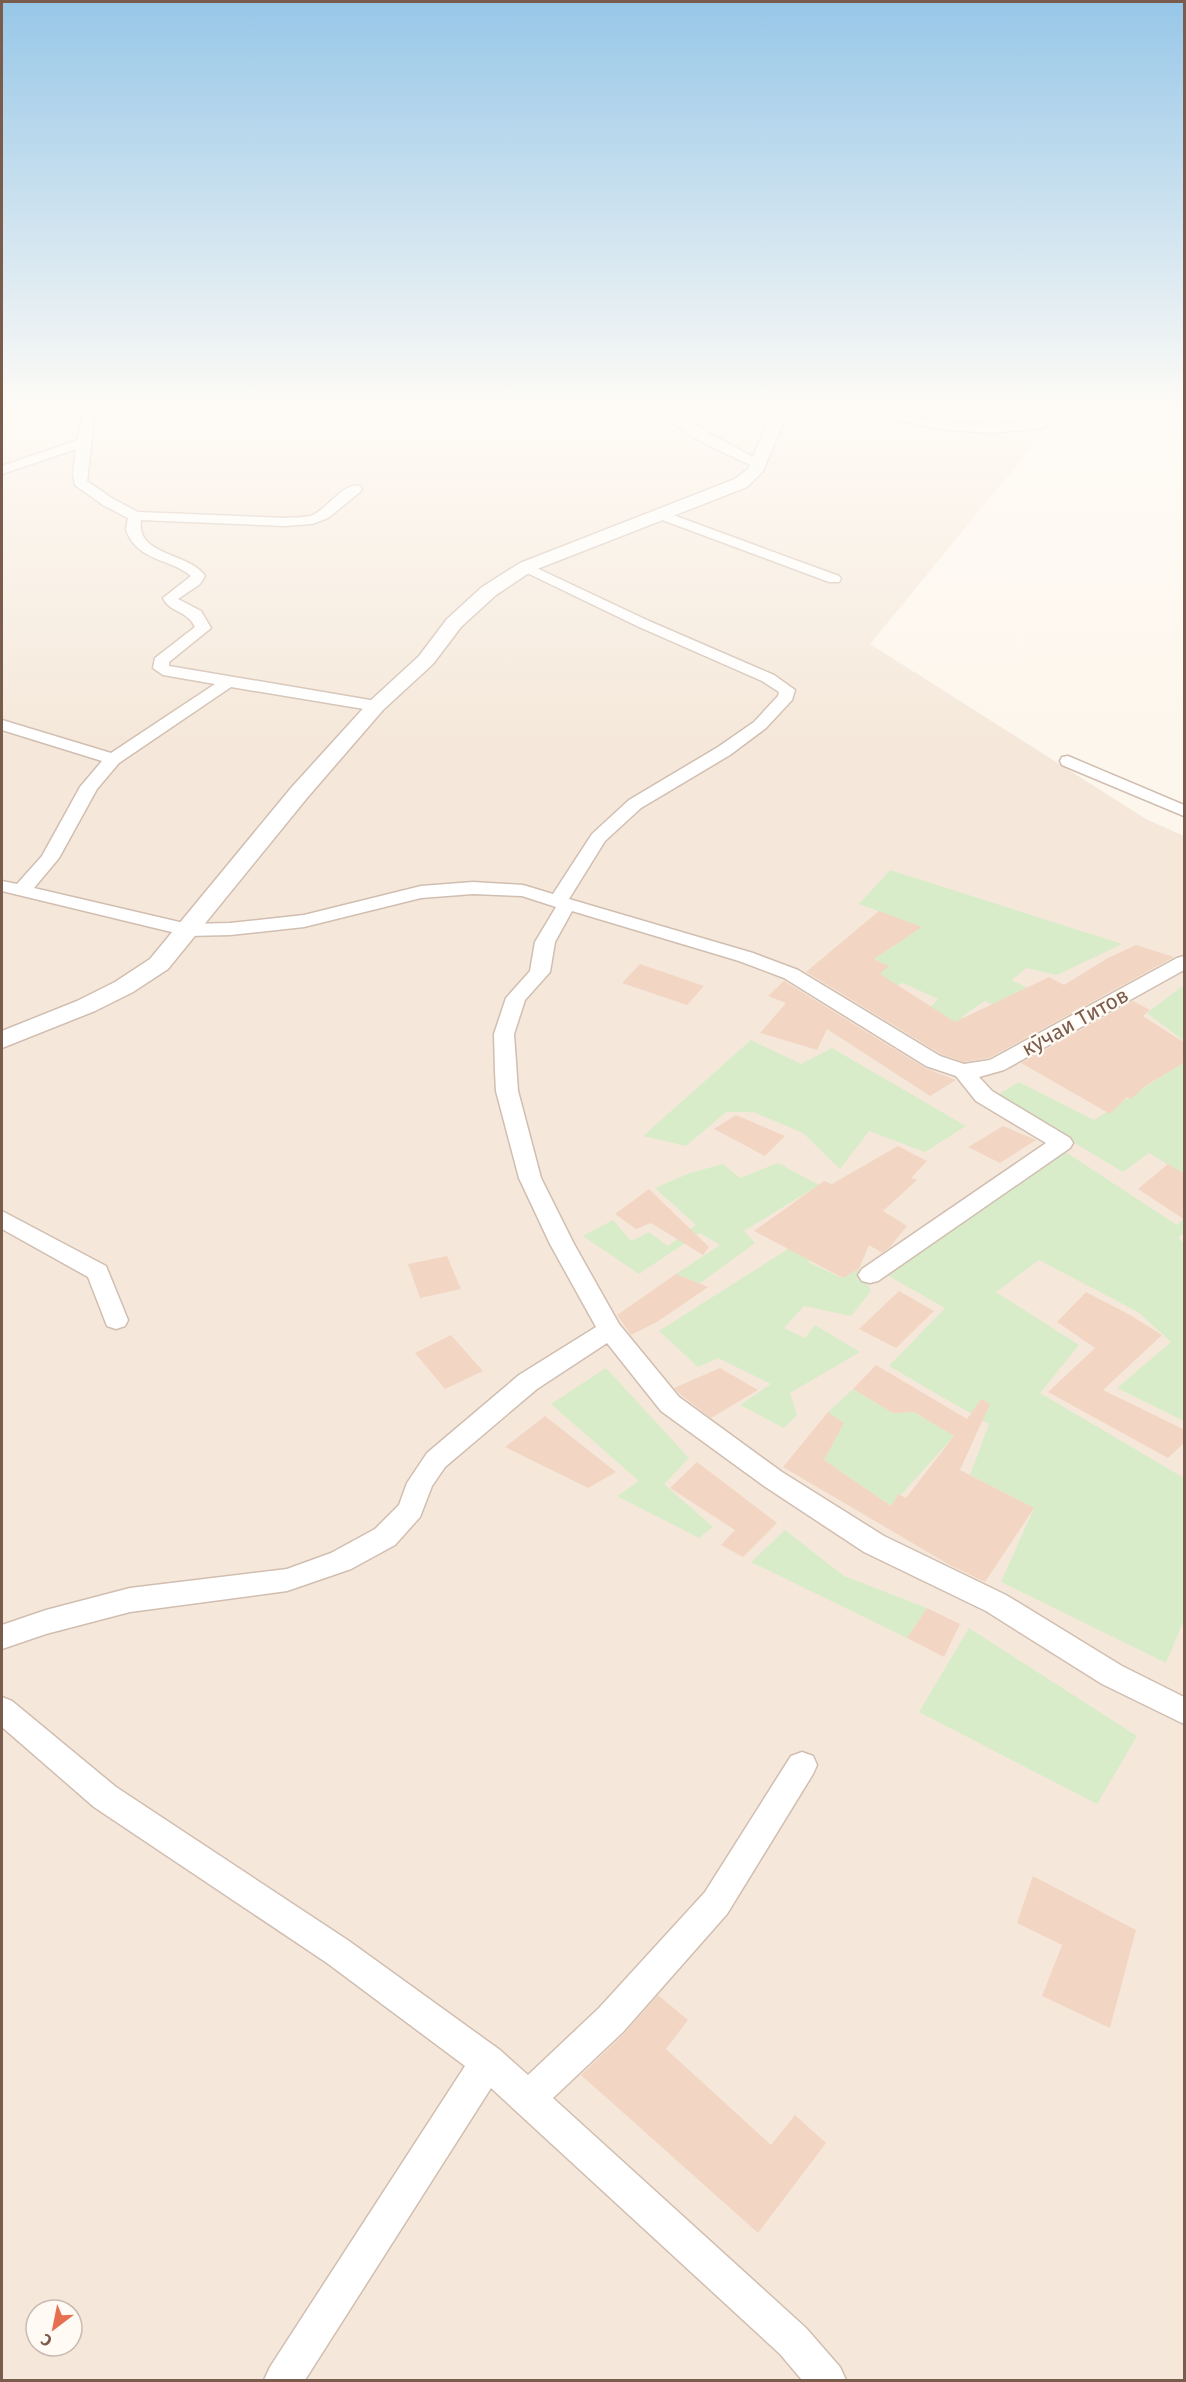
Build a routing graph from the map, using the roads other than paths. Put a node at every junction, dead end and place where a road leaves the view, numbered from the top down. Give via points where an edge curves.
1 (134, 521) edge
2 (264, 521) edge
3 (296, 521) edge
4 (646, 521) edge
5 (679, 521) edge
6 (526, 567) junction
7 (834, 579) dead end
8 (228, 682) junction
9 (376, 706) junction
10 (2, 725) edge
11 (113, 759) junction
12 (1068, 761) dead end
13 (1185, 811) edge
14 (2, 886) edge
15 (22, 890) junction
16 (562, 902) junction
17 (188, 930) junction
18 (1185, 962) edge
19 (2, 1040) edge
20 (963, 1071) junction
21 (2, 1219) edge
22 (870, 1275) dead end
23 (116, 1320) dead end
24 (610, 1330) junction
25 (2, 1637) edge
26 (2, 1710) edge
27 (1185, 1711) edge
28 (802, 1766) dead end
29 (488, 2062) junction
30 (528, 2098) junction
31 (283, 2380) edge
32 (827, 2380) edge

1 - 8 street via 133,532 139,542 198,576 171,598 196,614 203,628 161,661 161,668
2 - 3 street
4 - 6 street
5 - 7 street
6 - 9 street via 489,591 454,623 426,660
6 - 16 street via 787,690 786,697 760,725 635,804 598,838
8 - 9 street
8 - 11 street
9 - 17 street
10 - 11 street
11 - 15 street via 89,787 50,858
12 - 13 street
14 - 15 street
15 - 17 street
16 - 17 street via 523,891 473,888 421,892 304,921
16 - 20 street via 791,974 933,1060
16 - 24 street via 545,942 540,972 516,998 504,1034 507,1091 530,1178
17 - 19 street via 159,964 124,987
18 - 20 street, кӯчаи Титов via 998,1065
20 - 22 street via 984,1096 1062,1143
21 - 23 street via 99,1272
24 - 25 street via 528,1382 436,1460 420,1483 411,1509 385,1537 341,1561 286,1580 130,1600
24 - 27 street via 670,1404 773,1479 874,1544 996,1602 1112,1675
26 - 29 street via 105,1797 338,1952
28 - 30 street via 716,1903 611,2019
29 - 30 street
29 - 31 street
30 - 32 street via 793,2341

